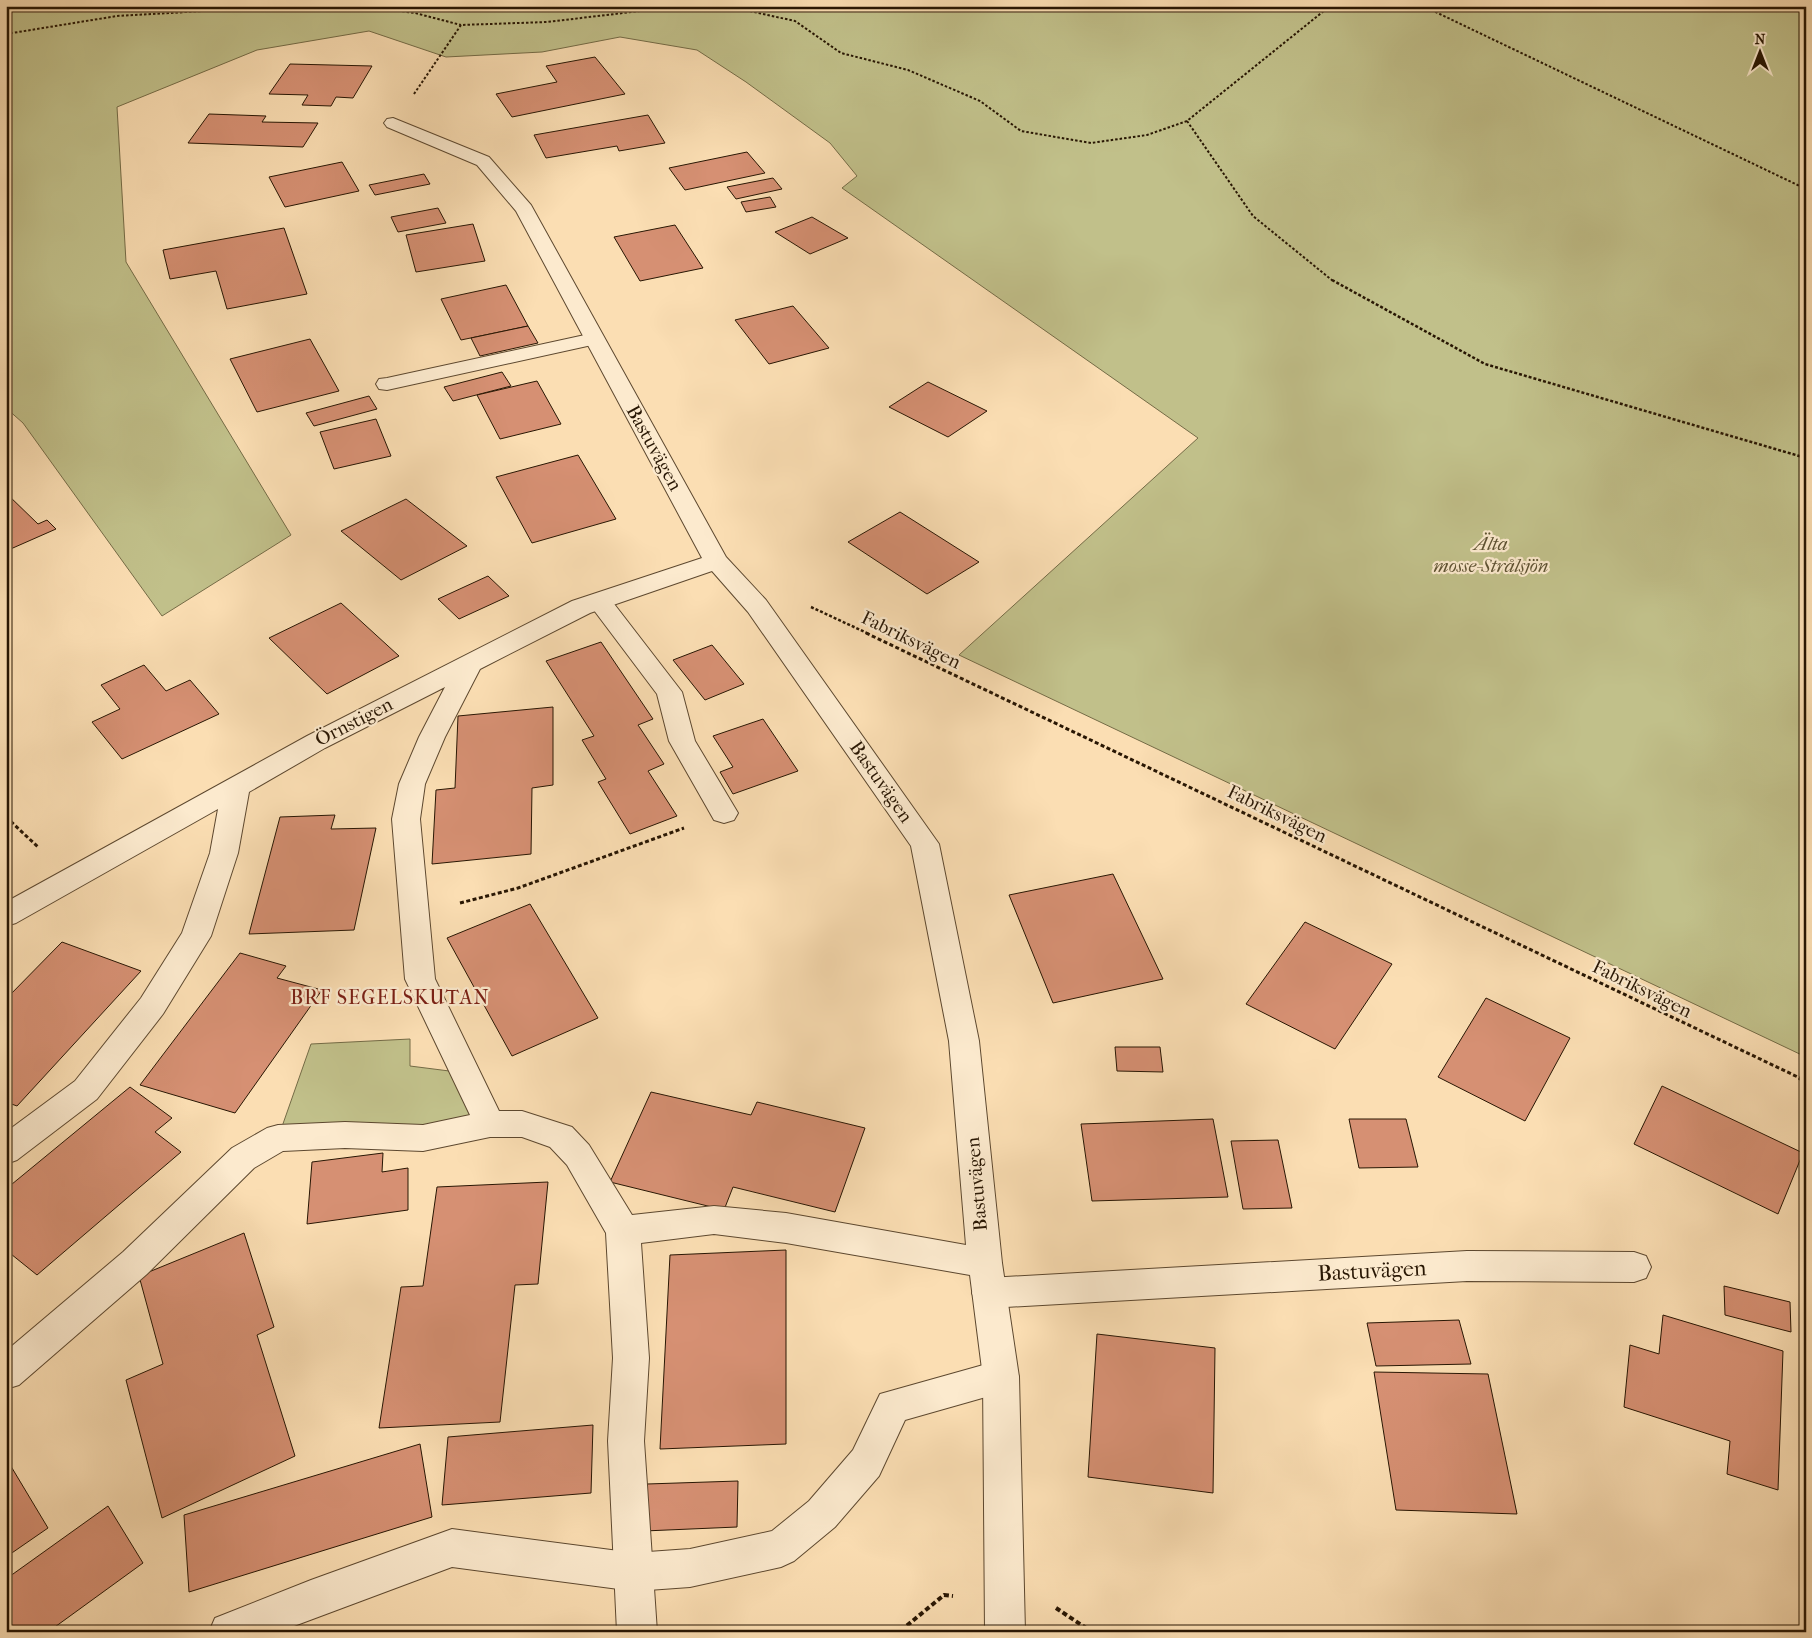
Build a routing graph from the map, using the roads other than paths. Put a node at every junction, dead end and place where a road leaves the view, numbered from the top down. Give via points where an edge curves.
1 (394, 123) road end
2 (594, 338) junction
3 (387, 384) dead end
4 (716, 561) junction
5 (599, 601) junction
6 (470, 663) junction
7 (236, 786) junction
8 (724, 813) road end
9 (6, 915) edge
10 (490, 1124) junction
11 (6, 1150) edge
12 (623, 1232) junction
13 (1634, 1267) dead end
14 (987, 1278) junction
15 (6, 1373) edge
16 (1001, 1377) junction
17 (634, 1572) junction
18 (229, 1632) edge
19 (637, 1632) edge
20 (1005, 1632) edge

1 - 2 street, Bastuvägen via 483,161 524,209
2 - 3 street
2 - 4 street, Bastuvägen
4 - 5 street, Örnstigen
4 - 14 street, Bastuvägen via 757,606 925,844 964,1041
5 - 6 street, Örnstigen
5 - 8 street via 670,692 682,741
6 - 7 street, Örnstigen
6 - 10 street via 412,784 406,819 420,979
7 - 9 street, Örnstigen
7 - 11 street via 224,853 196,936 152,1006 86,1090
10 - 12 street via 522,1124 561,1137 578,1155
10 - 15 street via 423,1138 345,1135 278,1138 243,1158 135,1262
12 - 14 street via 714,1220 786,1228
12 - 17 street via 631,1358 626,1440
13 - 14 street, Bastuvägen via 1467,1266
14 - 16 street, Bastuvägen
16 - 17 street via 893,1406 866,1463 822,1514 781,1548 690,1568
16 - 20 street, Bastuvägen
17 - 18 street via 452,1548
17 - 19 street

